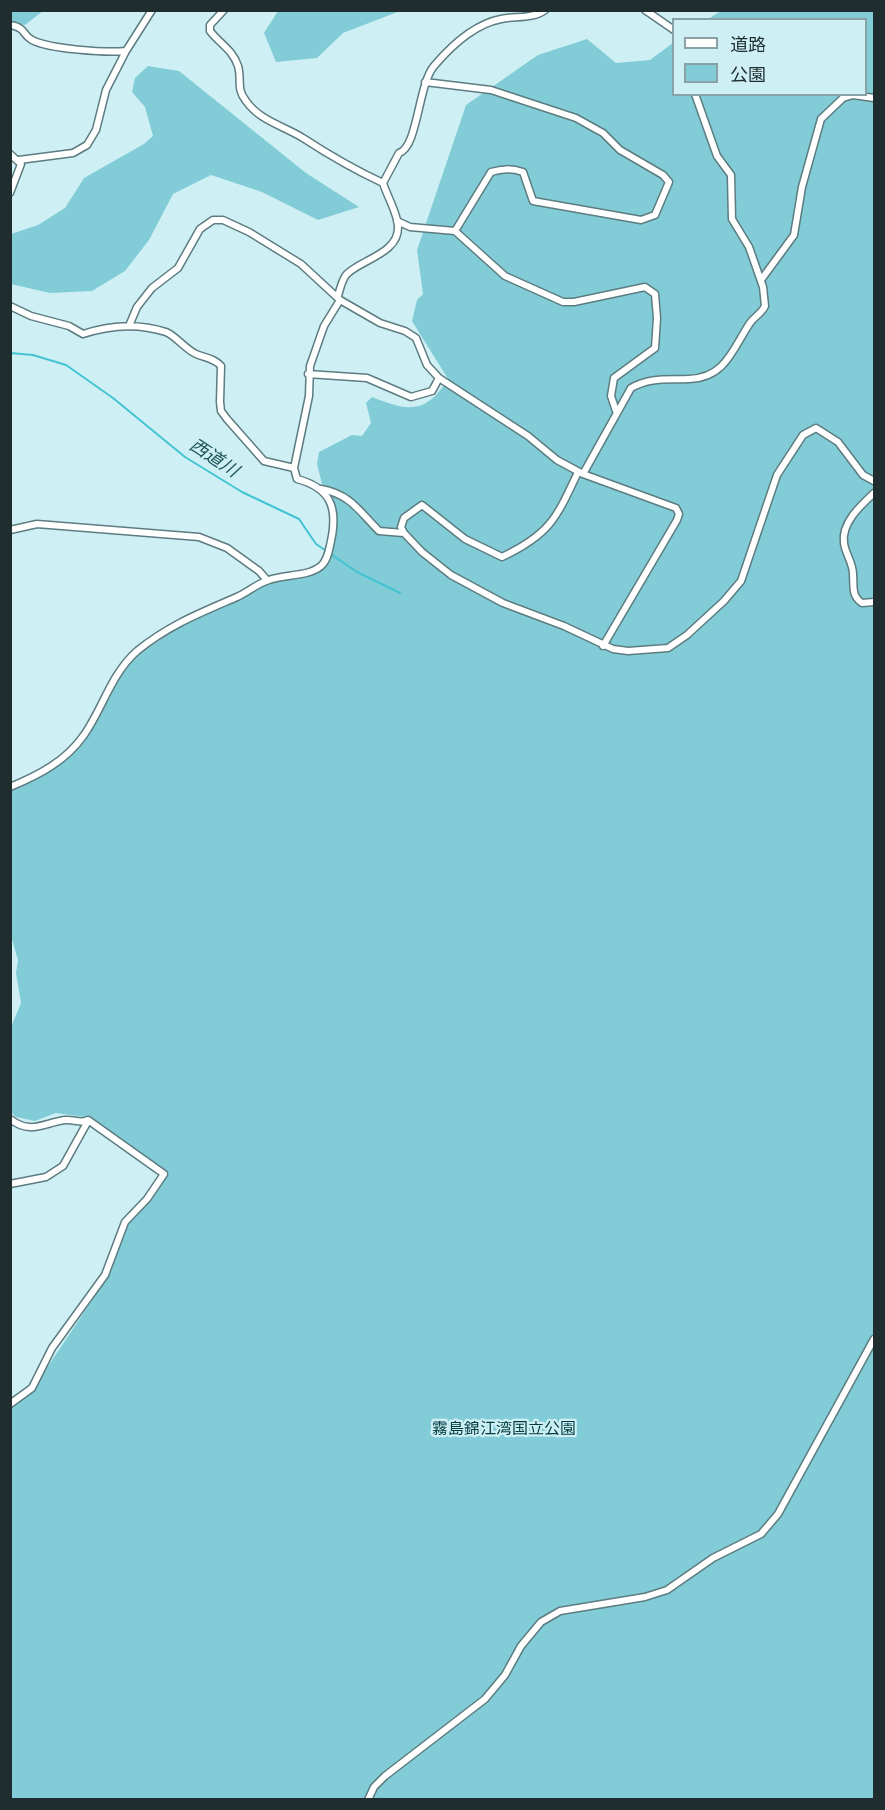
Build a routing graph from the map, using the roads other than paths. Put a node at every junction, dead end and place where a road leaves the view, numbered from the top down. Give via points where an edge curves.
1 (152, 10) edge
2 (224, 10) edge
3 (545, 10) edge
4 (645, 10) edge
5 (10, 25) edge
6 (672, 29) edge
7 (126, 51) junction
8 (425, 82) junction
9 (695, 96) edge
10 (850, 96) edge
11 (10, 154) edge
12 (19, 160) junction
13 (383, 183) junction
14 (10, 193) edge
15 (397, 221) junction
16 (455, 231) junction
17 (761, 280) junction
18 (339, 298) junction
19 (10, 306) edge
20 (129, 326) junction
21 (308, 374) junction
22 (439, 378) junction
23 (616, 411) junction
24 (294, 468) junction
25 (580, 473) junction
26 (874, 478) edge
27 (321, 489) junction
28 (874, 493) edge
29 (10, 530) edge
30 (404, 533) junction
31 (267, 580) junction
32 (874, 602) edge
33 (603, 646) junction
34 (10, 787) edge
35 (10, 1119) edge
36 (88, 1120) junction
37 (10, 1184) edge
38 (874, 1339) edge
39 (10, 1404) edge
40 (369, 1800) edge

1 - 7 street
2 - 13 street via 210,31 230,51 238,66 239,93 248,104 276,126
3 - 8 street via 538,15 499,19 475,28 433,67
4 - 6 street
5 - 7 street via 23,28 33,41
7 - 12 street via 106,90 96,130 87,145 73,153
8 - 13 street via 410,143 399,153
8 - 16 street via 491,90 576,118 669,182 655,215 641,220 533,201 523,172 513,168 498,170 491,172
9 - 17 street via 717,156 730,175 732,219 749,247
10 - 17 street via 821,119 802,187 794,235
11 - 12 street
12 - 14 street
13 - 15 street
15 - 16 street via 410,227
15 - 18 street via 396,238 376,259 345,276
16 - 23 street via 505,276 562,302 645,287 655,294 655,348 614,378 611,396
17 - 23 street via 765,306 726,363 705,376 644,381 631,388
18 - 20 street via 301,264 249,232 218,219 200,229 178,268 152,288
18 - 21 street via 324,326
18 - 22 street via 380,323 416,338 427,364
19 - 20 street via 83,334 102,327
20 - 24 street via 168,333 196,354 217,361 221,366 221,411 264,461
21 - 22 street via 367,378 411,397 432,391
21 - 24 street via 309,396
22 - 25 street
23 - 25 street
24 - 27 street via 297,479
25 - 30 street via 548,527 502,557 465,539 422,506 404,518
25 - 33 street via 674,507 679,514
26 - 33 street via 863,475 829,434 816,428 808,431 777,475 741,581 729,596 671,647 628,651
27 - 30 street via 346,497 379,531
27 - 31 street via 334,515 326,560 315,570
28 - 32 street via 857,509 844,535 844,544 855,596 862,603
29 - 31 street via 38,524 199,537 226,548
30 - 33 street via 451,575 503,603
31 - 34 street via 239,596 192,614 139,650 119,672 86,734 71,753
35 - 36 street via 34,1129 66,1120
36 - 37 street via 63,1166 46,1177
36 - 39 street via 162,1171 163,1178 125,1222 105,1275 52,1348 32,1388
38 - 40 street via 778,1515 761,1534 713,1558 667,1590 560,1611 541,1622 485,1699 385,1776 374,1787

